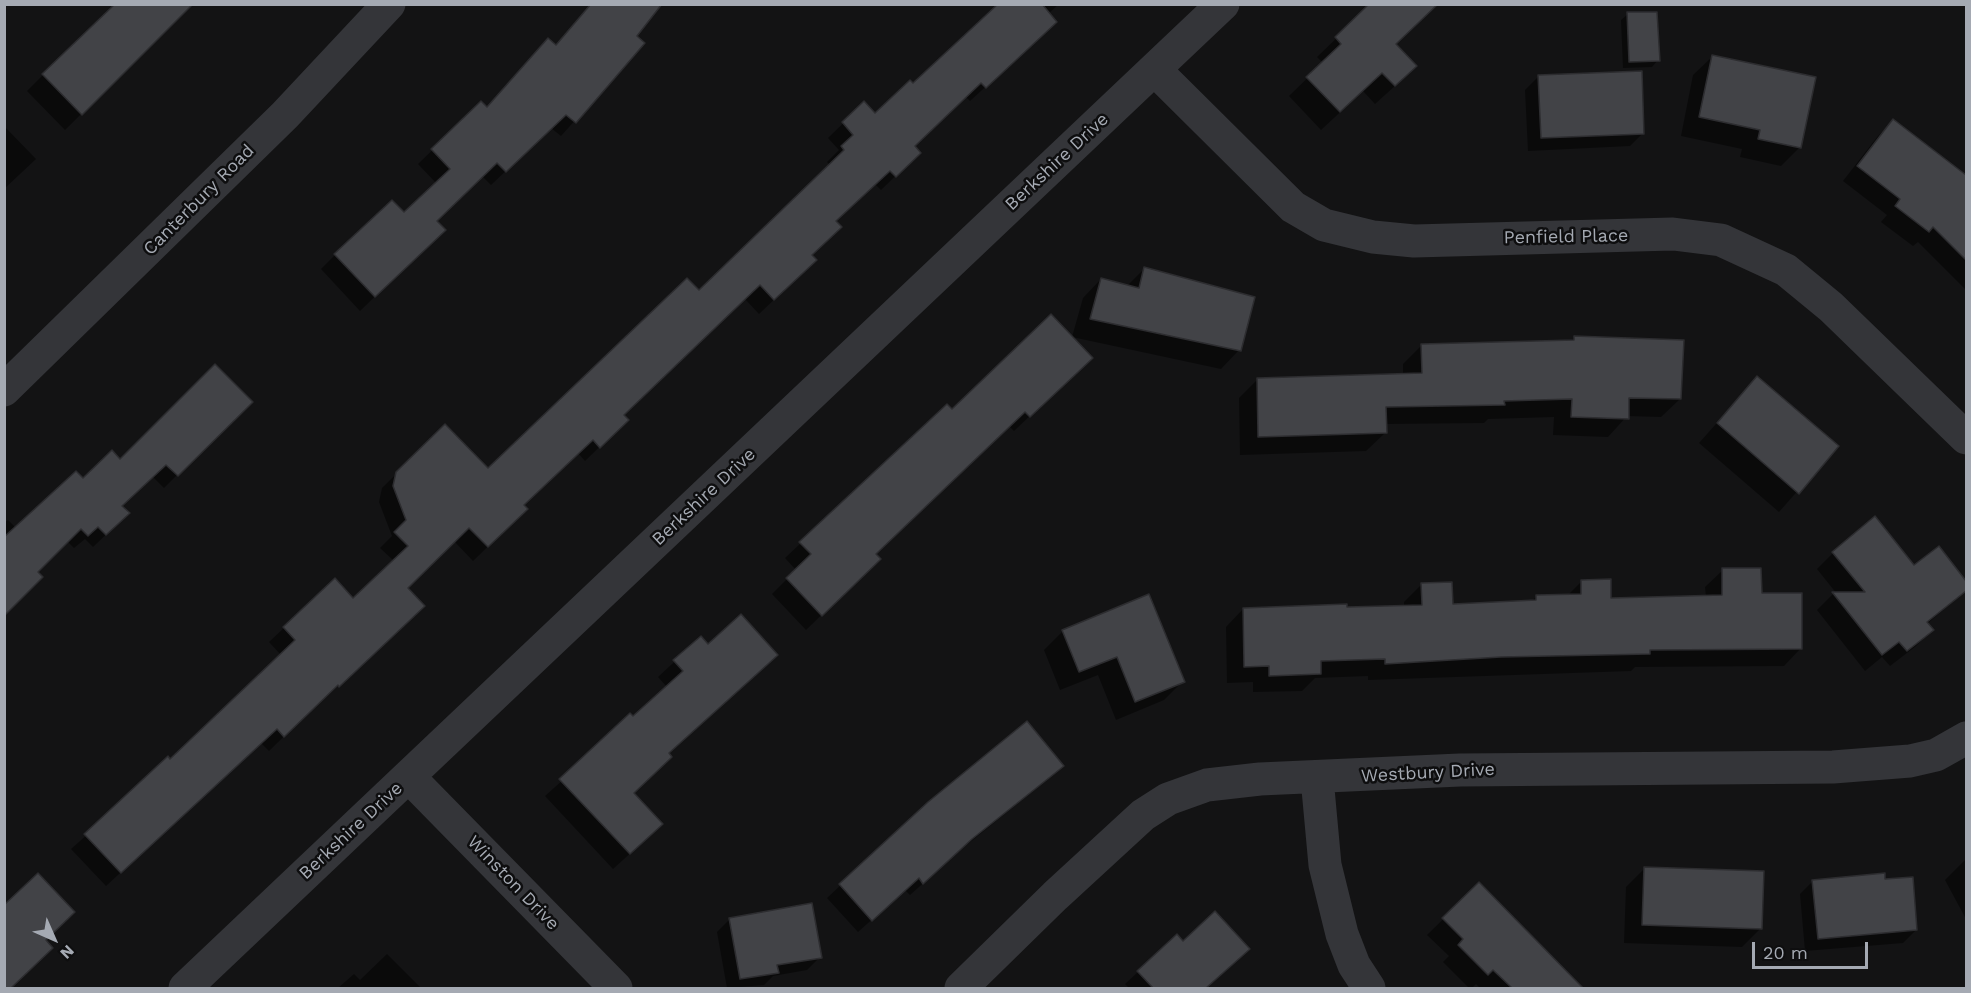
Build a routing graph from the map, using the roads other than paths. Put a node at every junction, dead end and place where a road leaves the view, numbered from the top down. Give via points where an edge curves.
1 (389, 4) edge
2 (1223, 4) edge
3 (1155, 70) junction
4 (4, 390) edge
5 (1966, 438) edge
6 (1966, 738) edge
7 (409, 777) junction
8 (1317, 778) junction
9 (185, 988) edge
10 (616, 988) edge
11 (961, 988) edge
12 (1369, 988) edge

1 - 4 street, Canterbury Road via 285,115
2 - 3 street, Berkshire Drive
3 - 5 street, Penfield Place via 1293,207 1323,225 1373,237 1414,240 1673,234 1721,240 1786,270 1831,307
3 - 7 street, Berkshire Drive
6 - 8 street, Westbury Drive via 1936,755 1910,761 1833,767 1460,770
7 - 9 street, Berkshire Drive
7 - 10 street, Winston Drive
8 - 11 street, Westbury Drive via 1207,785 1168,799 1143,814
8 - 12 street via 1325,865 1342,934 1354,965

